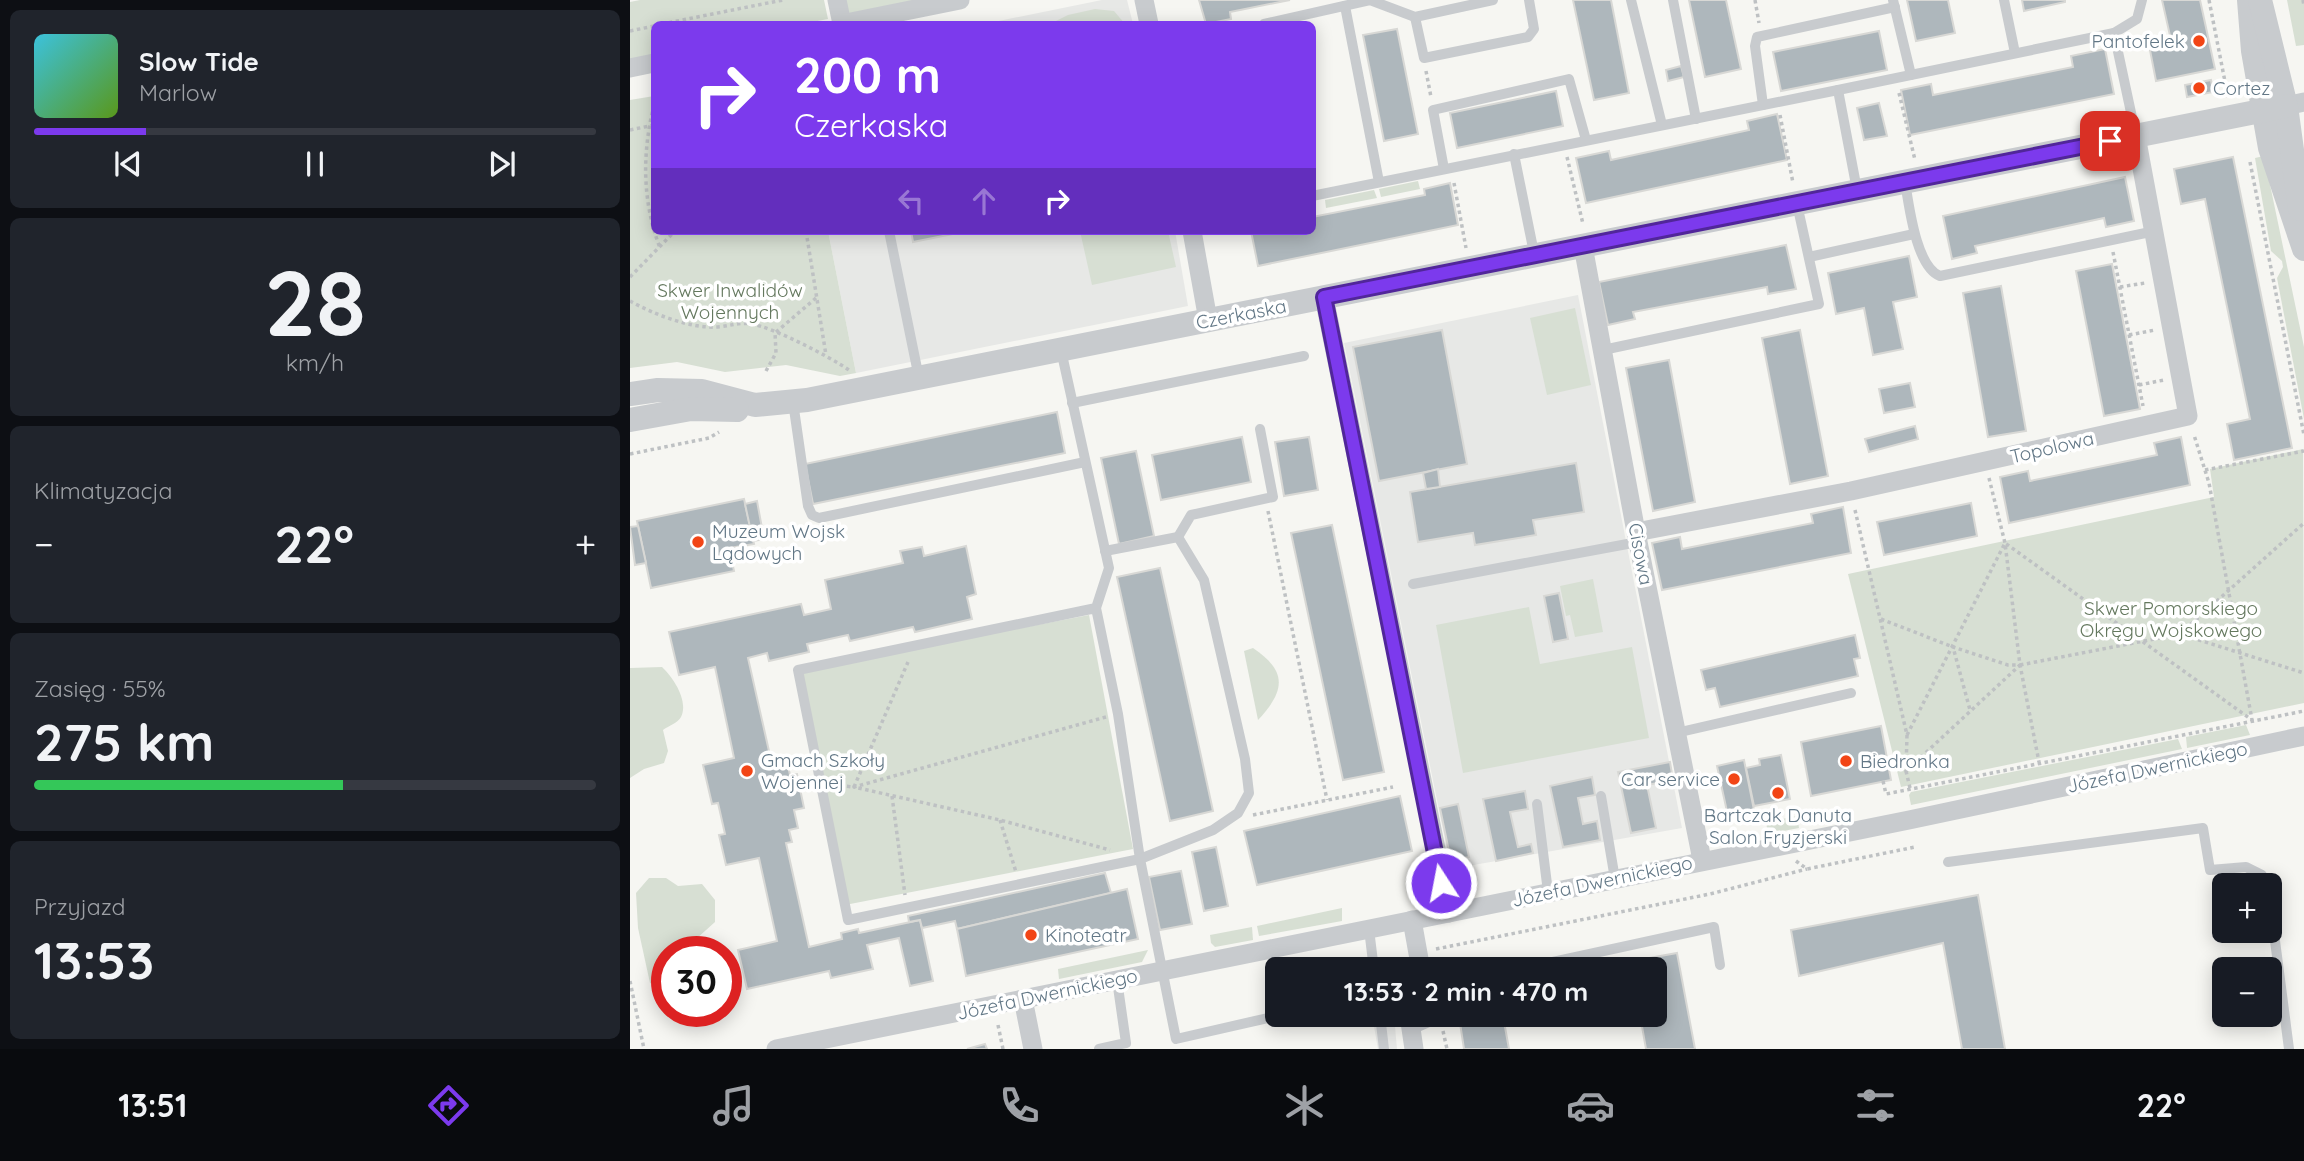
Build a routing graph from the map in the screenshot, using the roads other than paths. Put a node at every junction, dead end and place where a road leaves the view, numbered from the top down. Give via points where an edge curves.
1 (837, 0) edge
2 (960, 0) edge
3 (1144, 0) edge
4 (1493, 0) edge
5 (1529, 0) edge
6 (1631, 0) edge
7 (1673, 0) edge
8 (2004, 0) edge
9 (2142, 0) edge
10 (2249, 0) edge
11 (2260, 0) edge
12 (1894, 3) edge
13 (1345, 6) junction
14 (1415, 17) junction
15 (841, 21) edge
16 (857, 21) edge
17 (1148, 21) edge
18 (1278, 21) edge
19 (2113, 33) junction
20 (2015, 53) junction
21 (651, 64) edge
22 (630, 68) edge
23 (1911, 75) junction
24 (1838, 90) junction
25 (1763, 105) junction
26 (2284, 106) edge
27 (1696, 119) junction
28 (1662, 125) junction
29 (2136, 136) junction
30 (1586, 140) junction
31 (1514, 154) junction
32 (1447, 168) junction
33 (1911, 175) junction
34 (1380, 182) junction
35 (1858, 191) junction
36 (1316, 195) edge
37 (1797, 204) junction
38 (2155, 231) junction
39 (1914, 234) junction
40 (890, 235) edge
41 (1193, 235) edge
42 (1584, 239) junction
43 (2304, 243) edge
44 (2304, 249) edge
45 (1535, 256) junction
46 (1809, 257) junction
47 (1324, 297) junction
48 (1208, 320) junction
49 (1061, 349) junction
50 (1603, 350) junction
51 (1304, 356) dead end
52 (919, 378) junction
53 (630, 394) edge
54 (793, 401) junction
55 (1072, 403) junction
56 (748, 408) junction
57 (630, 421) edge
58 (1260, 429) dead end
59 (1085, 462) junction
60 (1178, 537) junction
61 (1637, 537) junction
62 (1105, 551) junction
63 (1413, 584) dead end
64 (1096, 608) junction
65 (1851, 693) dead end
66 (1676, 733) junction
67 (2304, 736) edge
68 (1601, 796) dead end
69 (1537, 804) dead end
70 (1140, 859) junction
71 (1702, 860) junction
72 (1948, 862) dead end
73 (2258, 873) edge
74 (1615, 878) junction
75 (1548, 892) junction
76 (1449, 913) junction
77 (1412, 920) junction
78 (1369, 928) junction
79 (2275, 943) edge
80 (1372, 957) edge
81 (1419, 957) edge
82 (1576, 957) edge
83 (1720, 965) dead end
84 (1160, 971) junction
85 (1117, 981) junction
86 (1023, 999) junction
87 (1265, 1019) edge
88 (1381, 1027) edge
89 (776, 1049) edge
90 (1033, 1049) edge
91 (1100, 1049) edge
92 (1384, 1049) edge
93 (2289, 1049) edge

1 - 15 street
2 - 16 street
3 - 17 street
4 - 14 lane
5 - 14 lane via 1534,29 1528,37 1424,58
6 - 28 lane
7 - 27 lane
8 - 20 lane
9 - 19 lane via 2137,19
10 - 26 street
11 - 26 street
12 - 23 lane
12 - 25 lane via 1757,37
13 - 14 lane via 1370,0
13 - 18 lane
13 - 34 lane
19 - 20 lane
19 - 29 lane
20 - 23 lane
21 - 22 street
23 - 24 lane
24 - 25 lane
24 - 35 lane
25 - 27 lane
26 - 29 street, Czerkaska
26 - 43 street
26 - 44 street via 2274,164
27 - 28 lane
28 - 30 lane
29 - 33 street, Czerkaska
29 - 38 street
30 - 31 lane
30 - 32 lane via 1569,79 1433,110
31 - 32 lane
31 - 45 lane
32 - 34 lane
33 - 35 street, Czerkaska
33 - 39 lane
34 - 36 lane
35 - 37 street, Czerkaska
37 - 42 street, Czerkaska
37 - 46 lane
38 - 39 lane via 1940,276 1929,267
38 - 61 street, Topolowa via 2188,416
39 - 46 lane
40 - 52 lane
41 - 48 street
42 - 45 street, Czerkaska
42 - 50 street, Cisowa
45 - 47 street, Czerkaska
46 - 50 lane via 1819,304
47 - 48 street, Czerkaska
47 - 76 street
48 - 49 street, Czerkaska
49 - 52 street, Czerkaska
49 - 55 lane
50 - 61 street, Cisowa
51 - 55 lane
52 - 54 street, Czerkaska
53 - 56 street, Czerkaska via 702,391
54 - 56 street, Czerkaska
54 - 59 lane via 808,506 819,518
55 - 59 lane
56 - 57 street, Czerkaska via 691,409
58 - 60 lane via 1273,497 1191,515
59 - 62 lane
60 - 62 lane
60 - 70 lane via 1204,580 1249,793 1238,813 1213,830
61 - 63 lane
61 - 66 street, Cisowa
62 - 64 lane via 1109,568
64 - 70 lane
64 - 70 lane via 798,670 848,920
65 - 66 lane
66 - 71 street, Cisowa
67 - 71 street, Józefa Dwernickiego
68 - 74 lane
69 - 75 lane
70 - 84 lane
71 - 74 street, Józefa Dwernickiego
72 - 73 lane via 2203,828 2210,870 2246,867
74 - 75 street, Józefa Dwernickiego
75 - 76 street, Józefa Dwernickiego
76 - 77 street, Józefa Dwernickiego
77 - 78 street, Józefa Dwernickiego
77 - 81 street
78 - 80 lane
78 - 84 street, Józefa Dwernickiego
79 - 93 lane
82 - 83 lane via 1713,927
84 - 85 street, Józefa Dwernickiego
84 - 87 lane via 1176,1040
85 - 86 street, Józefa Dwernickiego
85 - 91 lane via 1126,1043
86 - 89 street, Józefa Dwernickiego
86 - 90 street
88 - 92 lane

